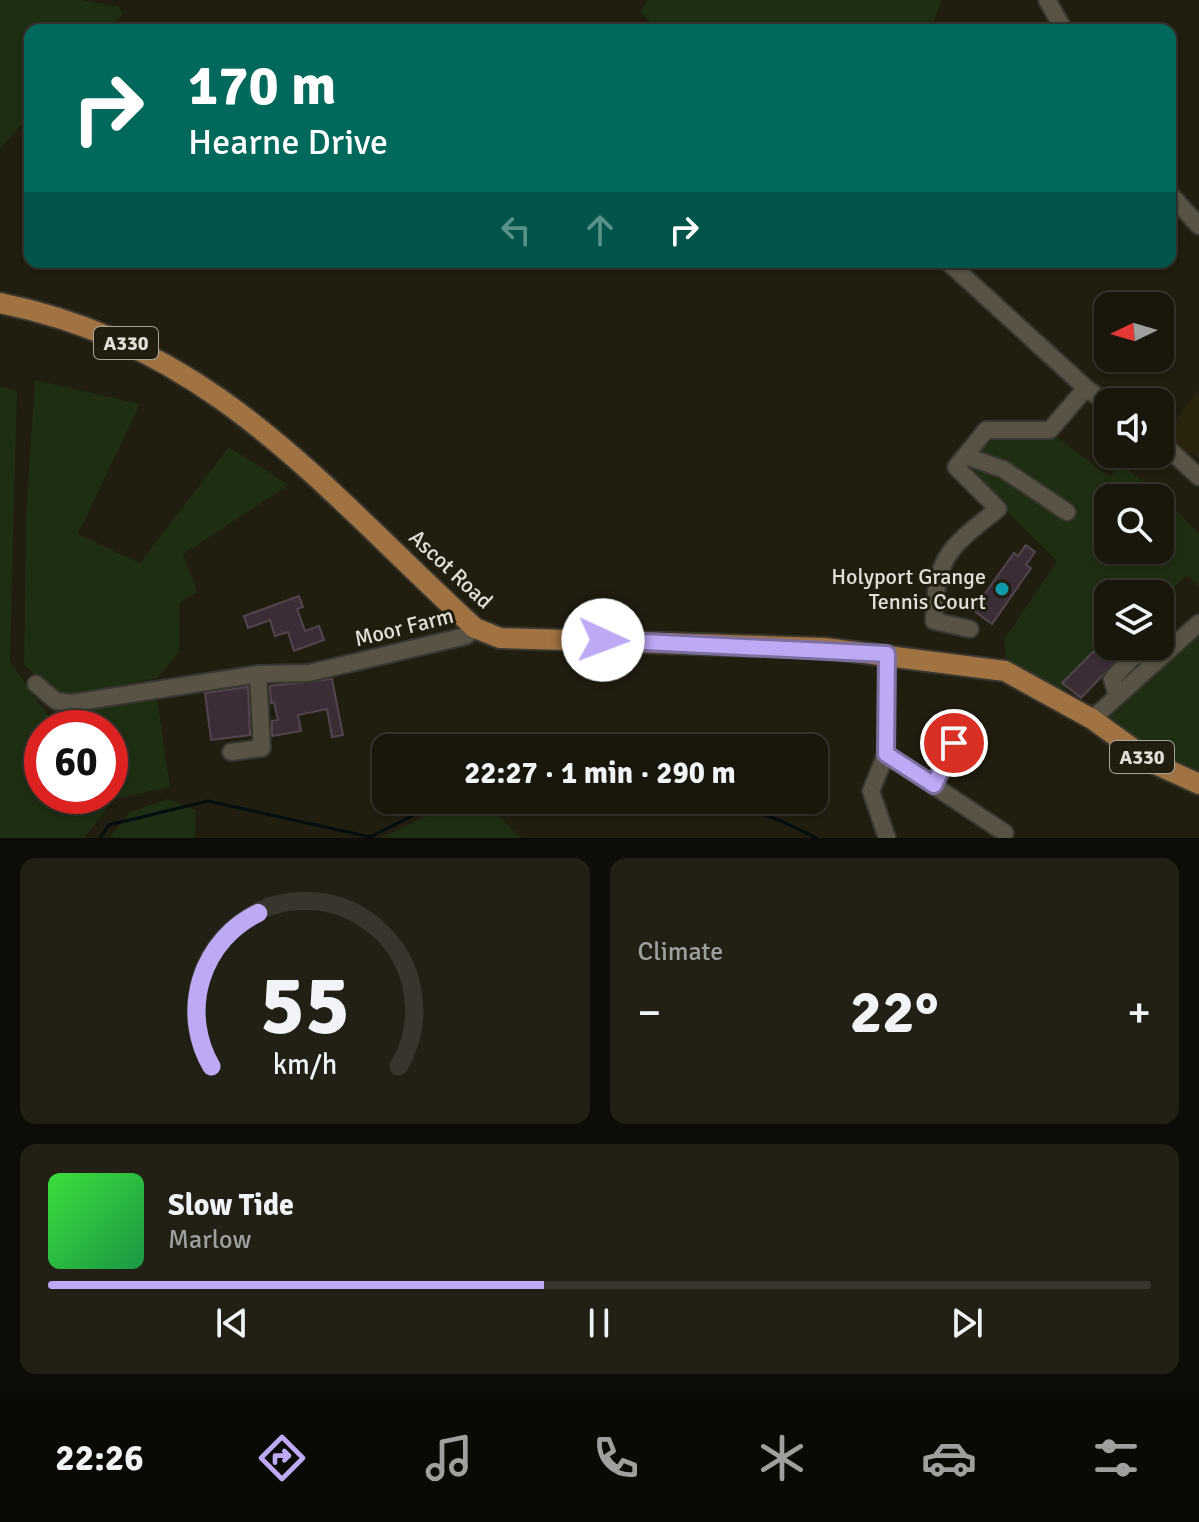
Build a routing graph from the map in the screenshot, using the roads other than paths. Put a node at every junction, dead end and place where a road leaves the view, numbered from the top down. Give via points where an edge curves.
1 (1047, 0) edge
2 (1061, 24) edge
3 (1176, 201) edge
4 (1199, 226) edge
5 (955, 268) edge
6 (0, 303) edge
7 (1086, 388) junction
8 (1094, 394) edge
9 (1174, 454) edge
10 (965, 456) junction
11 (1199, 477) edge
12 (1067, 512) dead end
13 (1199, 623) edge
14 (475, 628) junction
15 (970, 629) dead end
16 (1174, 639) edge
17 (887, 654) junction
18 (1146, 660) edge
19 (258, 674) junction
20 (36, 684) dead end
21 (1092, 719) junction
22 (954, 743) dead end
23 (231, 752) dead end
24 (886, 754) junction
25 (1199, 784) edge
26 (934, 785) junction
27 (1005, 833) dead end
28 (887, 838) edge

1 - 2 street
3 - 4 street
5 - 7 street
6 - 14 main road, Ascot Road / A330 via 107,335 213,391 349,506
7 - 8 street
7 - 10 street via 1050,430 986,430
9 - 11 street
10 - 12 street via 1003,469
10 - 15 street via 956,467 998,509 952,546 935,585 934,621
13 - 16 street
14 - 17 main road, Ascot Road / A330 via 500,638
14 - 19 street, Moor Farm via 466,636 309,673
17 - 21 main road, Ascot Road / A330 via 1005,671
17 - 24 street
18 - 21 street
19 - 20 street, Moor Farm via 72,703 56,701
19 - 23 street via 262,748
21 - 25 main road, Ascot Road / A330 via 1153,763
22 - 26 street
24 - 26 street
24 - 28 street via 871,791
26 - 27 street

